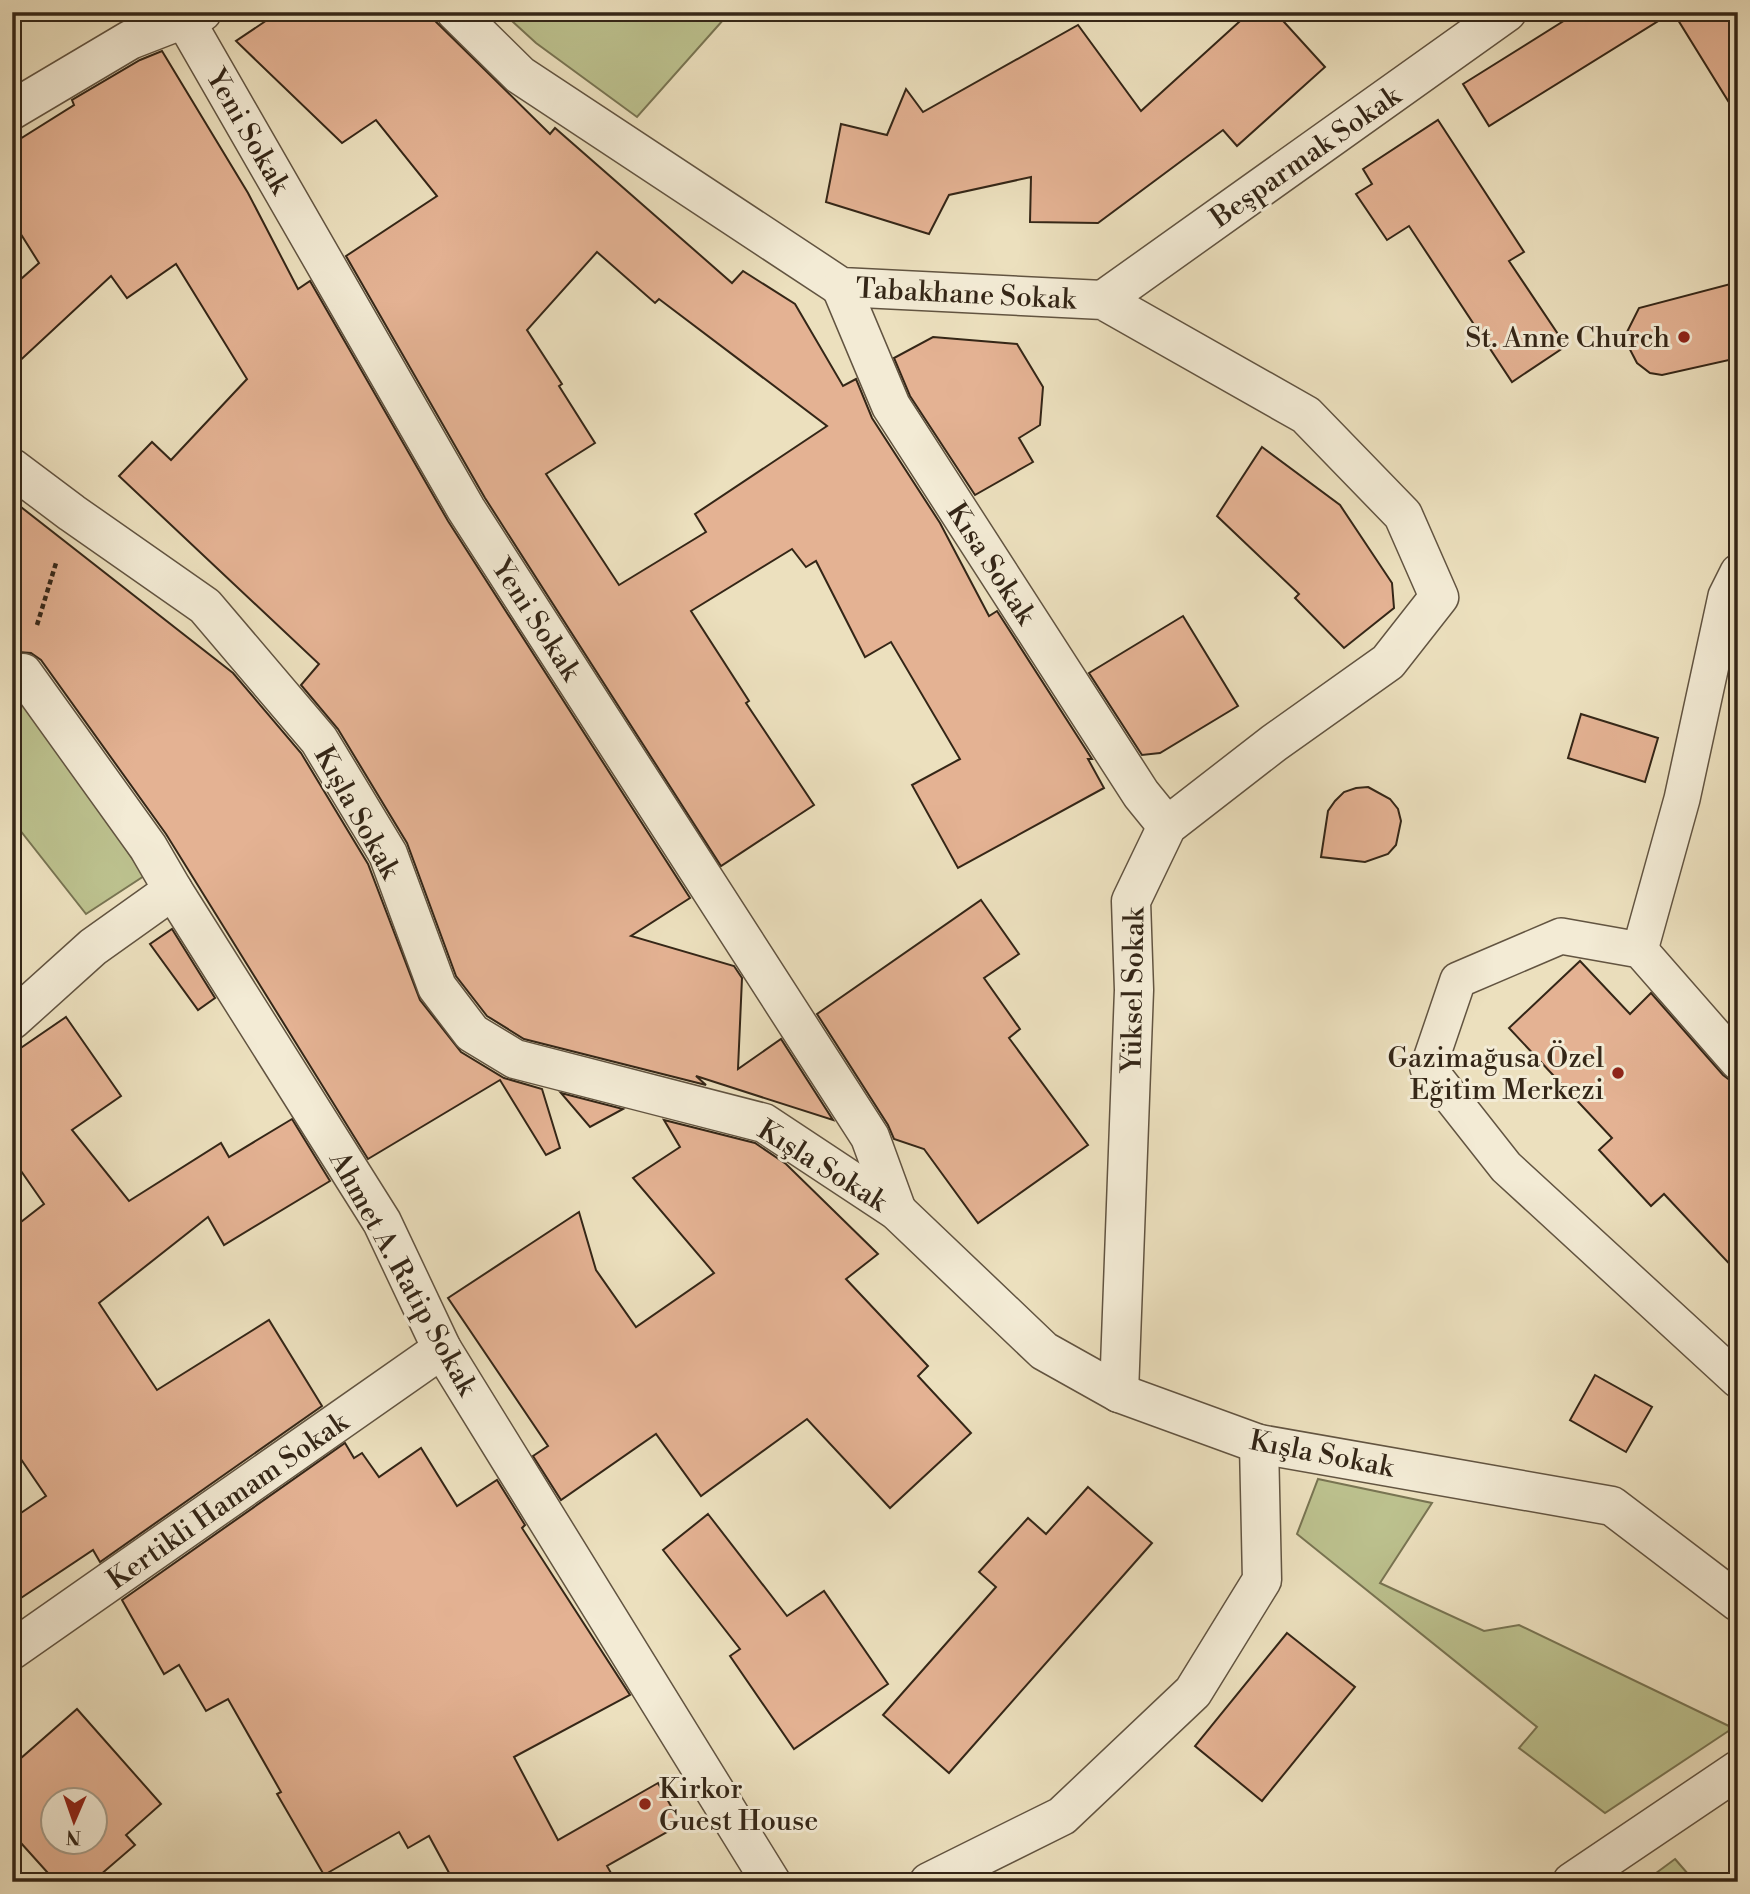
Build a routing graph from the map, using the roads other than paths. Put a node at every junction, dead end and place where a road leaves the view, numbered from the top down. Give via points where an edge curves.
1 (456, 12) edge
2 (1507, 12) edge
3 (194, 16) edge
4 (125, 26) edge
5 (12, 110) edge
6 (841, 286) junction
7 (1103, 300) junction
8 (12, 468) edge
9 (1738, 572) edge
10 (1439, 597) joint
11 (23, 673) road end
12 (1167, 826) junction
13 (173, 890) junction
14 (1640, 950) junction
15 (12, 1020) edge
16 (1738, 1062) edge
17 (897, 1211) junction
18 (442, 1349) junction
19 (1738, 1380) edge
20 (1119, 1393) junction
21 (1259, 1444) junction
22 (1738, 1602) edge
23 (12, 1650) edge
24 (1738, 1770) edge
25 (771, 1882) edge
26 (929, 1882) edge
27 (1572, 1882) edge

1 - 6 street, Tabakhane Sokak via 520,75
2 - 7 street, Beşparmak Sokak
3 - 4 street
3 - 17 street, Yeni Sokak via 466,509 870,1137
4 - 5 street
6 - 7 street, Tabakhane Sokak
6 - 12 street, Kısa Sokak via 891,407 1141,794
7 - 10 street, Tabakhane Sokak via 1306,415 1402,515
8 - 17 street, Kışla Sokak via 205,606 319,740 388,854 437,988 472,1033 515,1059 764,1123
9 - 14 lane via 1726,596 1682,799
10 - 12 street, Yüksel Sokak via 1388,662
11 - 13 street, Ahmet A. Ratip Sokak via 148,847
12 - 20 street, Yüksel Sokak via 1131,901 1134,989
13 - 15 street via 93,947
13 - 18 street, Ahmet A. Ratip Sokak via 382,1222
14 - 16 lane
14 - 19 lane via 1561,936 1458,979 1428,1068 1506,1167
17 - 20 street, Kışla Sokak via 1044,1351
18 - 23 street, Kertikli Hamam Sokak
18 - 25 street, Ahmet A. Ratip Sokak
20 - 21 street, Kışla Sokak
21 - 22 street, Kışla Sokak via 1612,1506
21 - 26 street via 1262,1580 1194,1692 1062,1816
24 - 27 street

